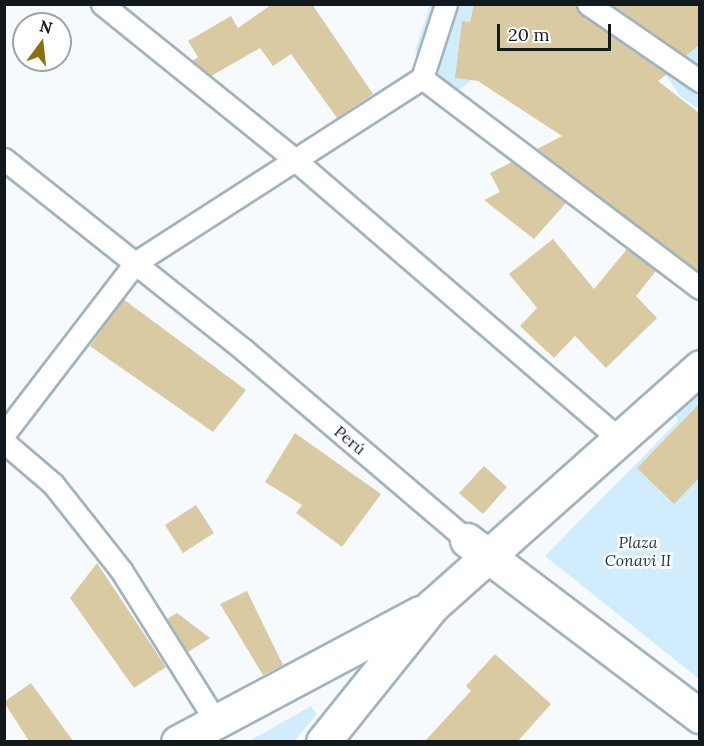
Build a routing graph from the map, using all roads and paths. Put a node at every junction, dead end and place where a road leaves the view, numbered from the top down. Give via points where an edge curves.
1 (102, 4) edge
2 (446, 4) edge
3 (588, 4) edge
4 (422, 78) junction
5 (699, 81) edge
6 (4, 159) edge
7 (295, 160) junction
8 (135, 263) junction
9 (699, 288) edge
10 (699, 367) edge
11 (4, 434) edge
12 (619, 439) junction
13 (4, 442) edge
14 (478, 547) junction
15 (432, 606) junction
16 (699, 716) edge
17 (216, 720) junction
18 (177, 741) edge
19 (323, 741) edge

1 - 7 lane
2 - 4 lane
3 - 5 lane
4 - 7 lane
4 - 9 lane
6 - 8 lane, Perú
7 - 8 lane
7 - 12 lane
8 - 11 lane
8 - 14 lane, Perú
10 - 12 street
12 - 14 street
13 - 17 lane via 53,484 121,570
14 - 15 street
14 - 16 street, Perú
15 - 17 street
15 - 19 street
17 - 18 street

